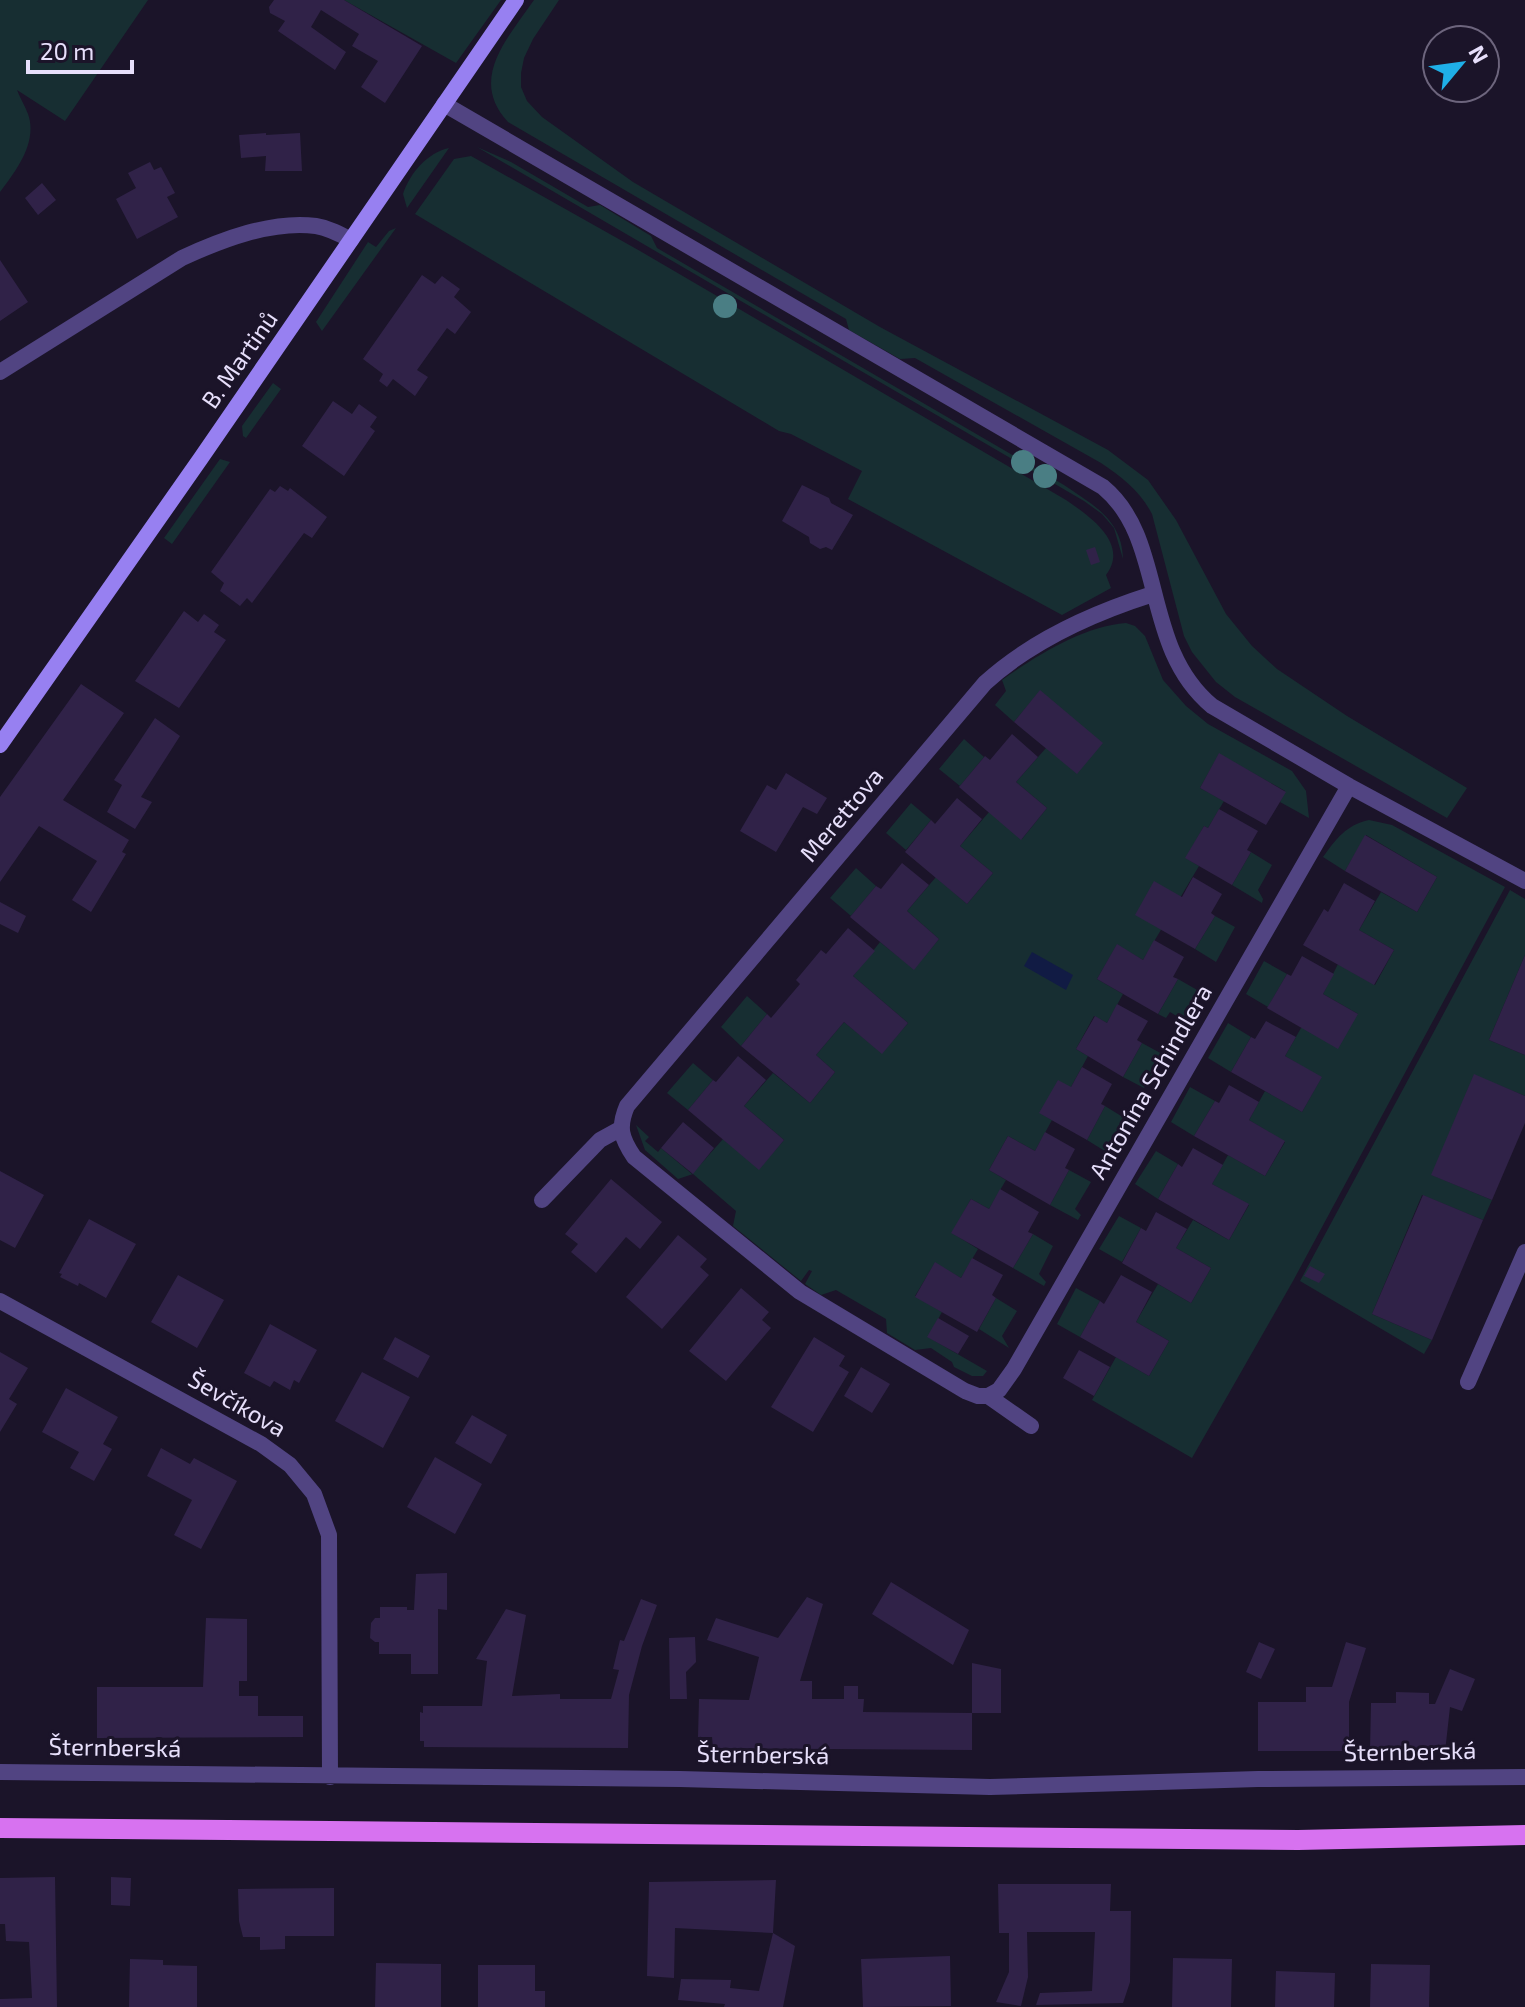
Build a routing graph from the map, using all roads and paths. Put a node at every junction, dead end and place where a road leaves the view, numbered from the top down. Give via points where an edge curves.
1 (516, 0) edge
2 (444, 104) junction
3 (351, 240) junction
4 (0, 372) edge
5 (1153, 594) junction
6 (0, 745) edge
7 (1349, 786) junction
8 (1525, 881) edge
9 (620, 1129) junction
10 (542, 1200) dead end
11 (1525, 1252) edge
12 (0, 1301) edge
13 (1468, 1382) dead end
14 (988, 1396) junction
15 (1031, 1426) dead end
16 (0, 1772) edge
17 (330, 1777) junction
18 (1525, 1777) edge
19 (0, 1828) edge
20 (1525, 1835) edge

1 - 2 street, B. Martinů
2 - 3 street, B. Martinů
2 - 5 street via 1103,487 1134,525
3 - 4 street via 331,229 292,226 208,246
3 - 6 street, B. Martinů
5 - 7 street via 1176,659 1199,694
5 - 9 street, Merettova via 1050,637 985,683 627,1106
7 - 8 street
7 - 14 street, Antonína Schindlera via 1014,1369
9 - 10 street, Merettova via 600,1140
9 - 14 street via 634,1157 800,1292 965,1391
11 - 13 street
12 - 17 street, Ševčíkova via 261,1444 290,1465 314,1494 329,1535
14 - 15 street
16 - 17 street, Šternberská
17 - 18 street, Šternberská via 990,1787
19 - 20 main road via 1298,1840

